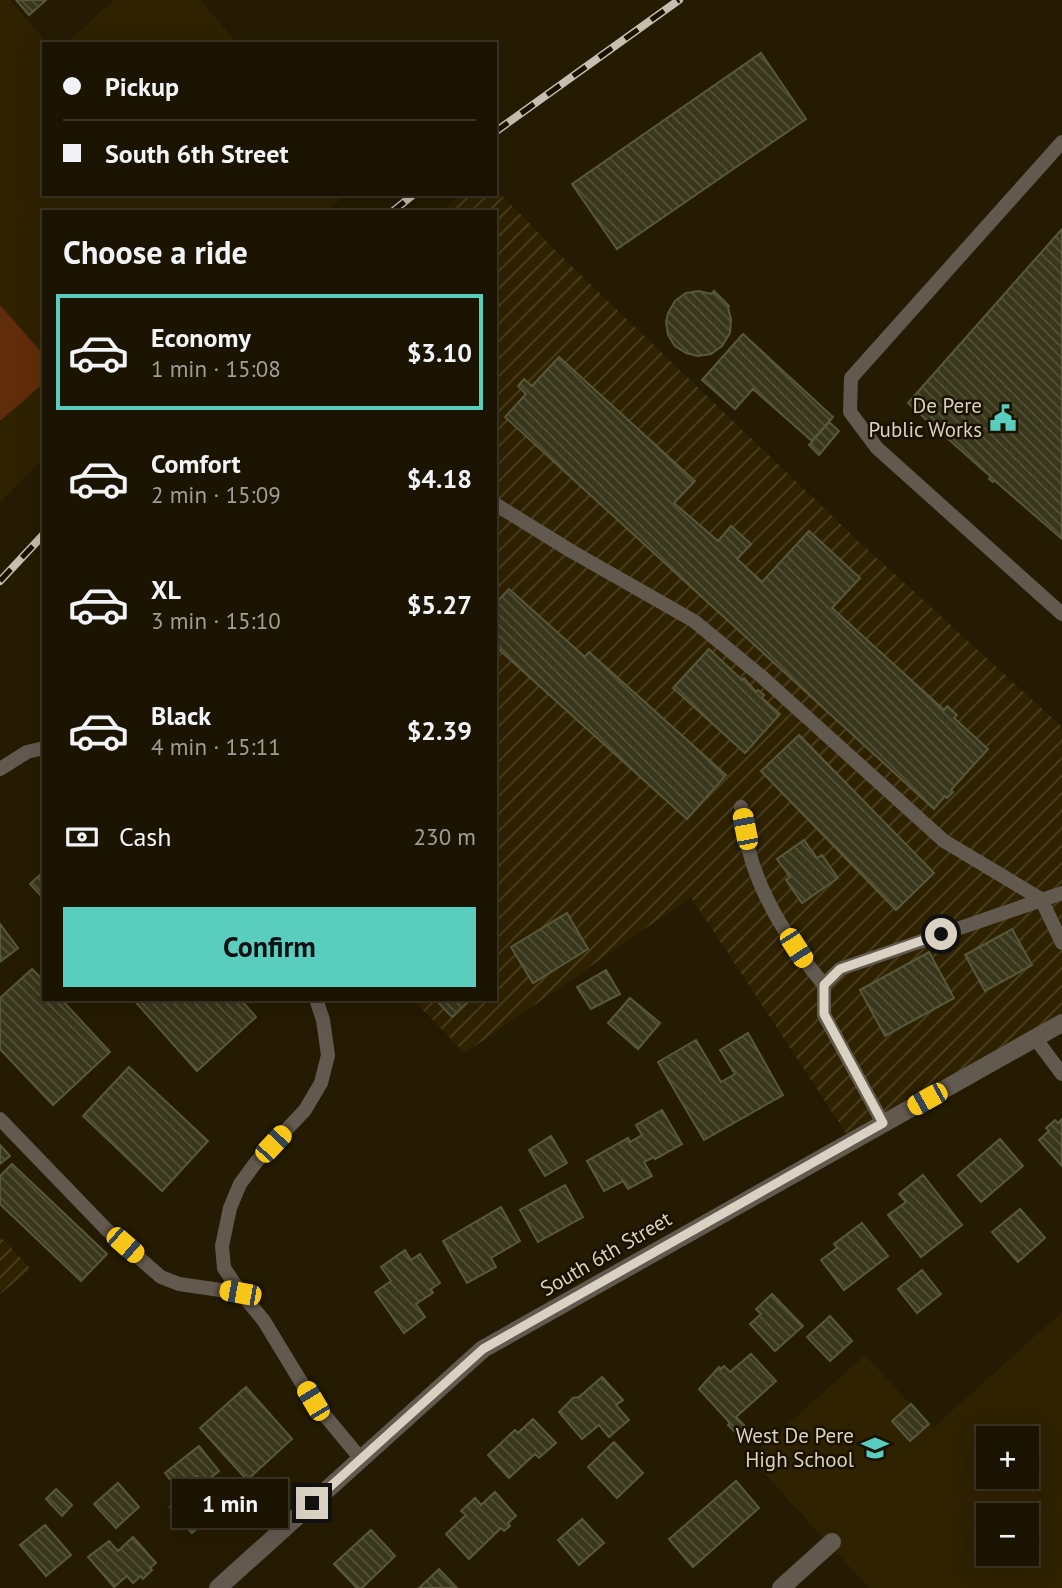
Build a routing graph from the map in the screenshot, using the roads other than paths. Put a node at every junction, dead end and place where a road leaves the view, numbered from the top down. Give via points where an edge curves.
1 (1062, 142) edge
2 (497, 505) edge
3 (1062, 614) edge
4 (42, 748) edge
5 (0, 769) edge
6 (741, 807) dead end
7 (1062, 893) edge
8 (1041, 899) junction
9 (1062, 943) edge
10 (824, 985) junction
11 (317, 1001) edge
12 (1062, 1023) edge
13 (1035, 1038) junction
14 (1062, 1074) edge
15 (0, 1119) edge
16 (883, 1123) junction
17 (240, 1293) junction
18 (361, 1459) junction
19 (832, 1542) dead end
20 (218, 1588) edge
21 (781, 1588) edge

1 - 3 lane via 851,378 850,412 877,448
2 - 8 lane via 694,621 944,841
4 - 5 lane
6 - 10 lane via 757,876 786,933
7 - 8 lane
8 - 9 lane
8 - 10 lane via 840,969
10 - 16 lane via 824,1014
11 - 17 lane via 328,1055 321,1083 305,1110 251,1168 230,1208 222,1247 224,1268
12 - 13 street, South 6th Street
13 - 14 lane
13 - 16 street, South 6th Street
15 - 17 lane via 107,1230 161,1277
16 - 18 street, South 6th Street via 483,1349
17 - 18 lane via 264,1321 313,1401
18 - 20 street, South 6th Street
19 - 21 street

